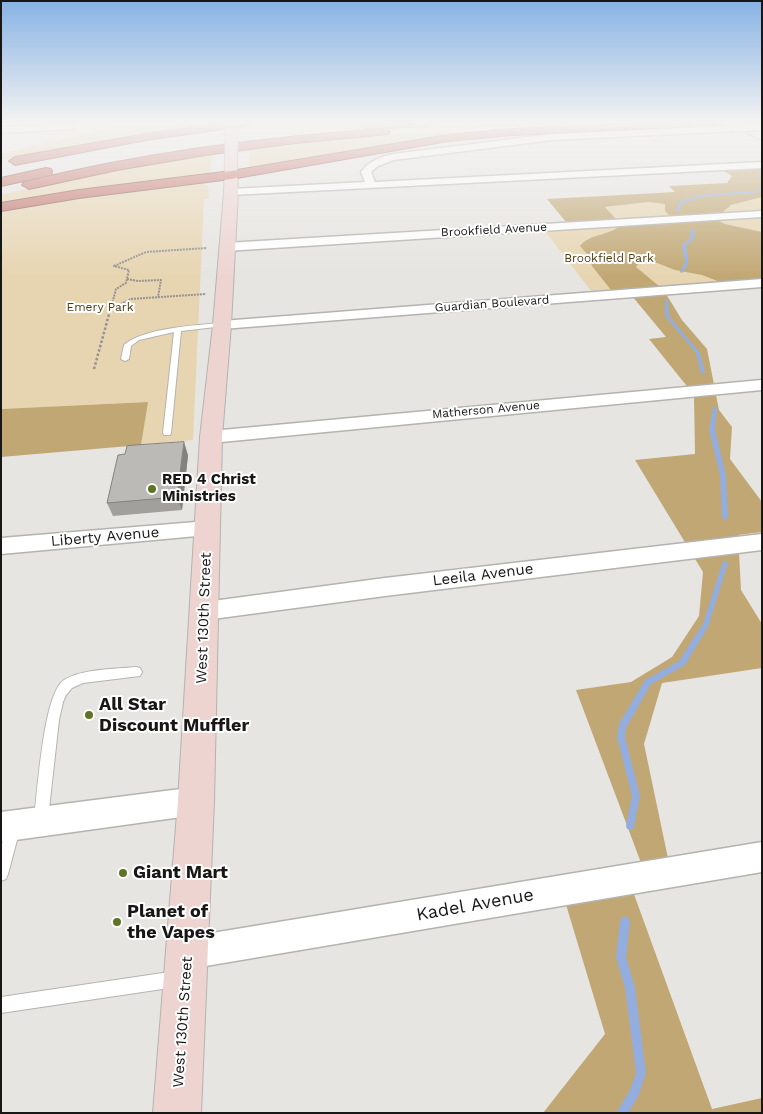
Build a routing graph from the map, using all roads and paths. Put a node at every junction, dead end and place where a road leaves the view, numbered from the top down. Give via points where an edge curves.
1 (34, 175) edge
2 (75, 175) edge
3 (231, 175) edge
4 (274, 175) edge
5 (367, 175) edge
6 (567, 175) edge
7 (1, 182) edge
8 (231, 184) junction
9 (371, 185) junction
10 (1, 193) edge
11 (1, 207) edge
12 (762, 214) edge
13 (217, 247) junction
14 (127, 279) junction
15 (762, 284) edge
16 (206, 294) dead end
17 (158, 297) junction
18 (111, 308) junction
19 (222, 325) junction
20 (178, 329) junction
21 (125, 359) dead end
22 (94, 369) dead end
23 (762, 386) edge
24 (167, 433) dead end
25 (211, 437) junction
26 (208, 528) junction
27 (762, 542) edge
28 (1, 546) edge
29 (205, 611) junction
30 (136, 672) dead end
31 (196, 801) junction
32 (18, 825) edge
33 (762, 857) edge
34 (1, 874) edge
35 (188, 965) junction
36 (1, 1005) edge
37 (177, 1113) edge

1 - 7 highway
2 - 10 highway
3 - 8 main road, West 130th Street, bridge
4 - 8 highway
5 - 9 street
6 - 9 street
8 - 9 street
8 - 11 highway via 191,180
8 - 13 main road, West 130th Street
12 - 13 street, Brookfield Avenue
13 - 14 path via 146,252 114,266 129,270
13 - 19 main road, West 130th Street
14 - 17 path via 161,280
14 - 18 path via 116,289
15 - 19 street, Guardian Boulevard
16 - 17 path
17 - 18 path via 131,299
18 - 22 path
19 - 20 lane
19 - 25 main road, West 130th Street
20 - 21 lane via 128,344
20 - 24 lane
23 - 25 street, Matherson Avenue
25 - 26 main road, West 130th Street
26 - 28 street, Liberty Avenue
26 - 29 main road, West 130th Street
27 - 29 street, Leeila Avenue
29 - 31 main road, West 130th Street
30 - 32 lane via 83,678 68,684 62,691 53,720 46,790
31 - 32 street
31 - 35 main road, West 130th Street
32 - 34 lane
33 - 35 street, Kadel Avenue
35 - 36 lane
35 - 37 main road, West 130th Street

